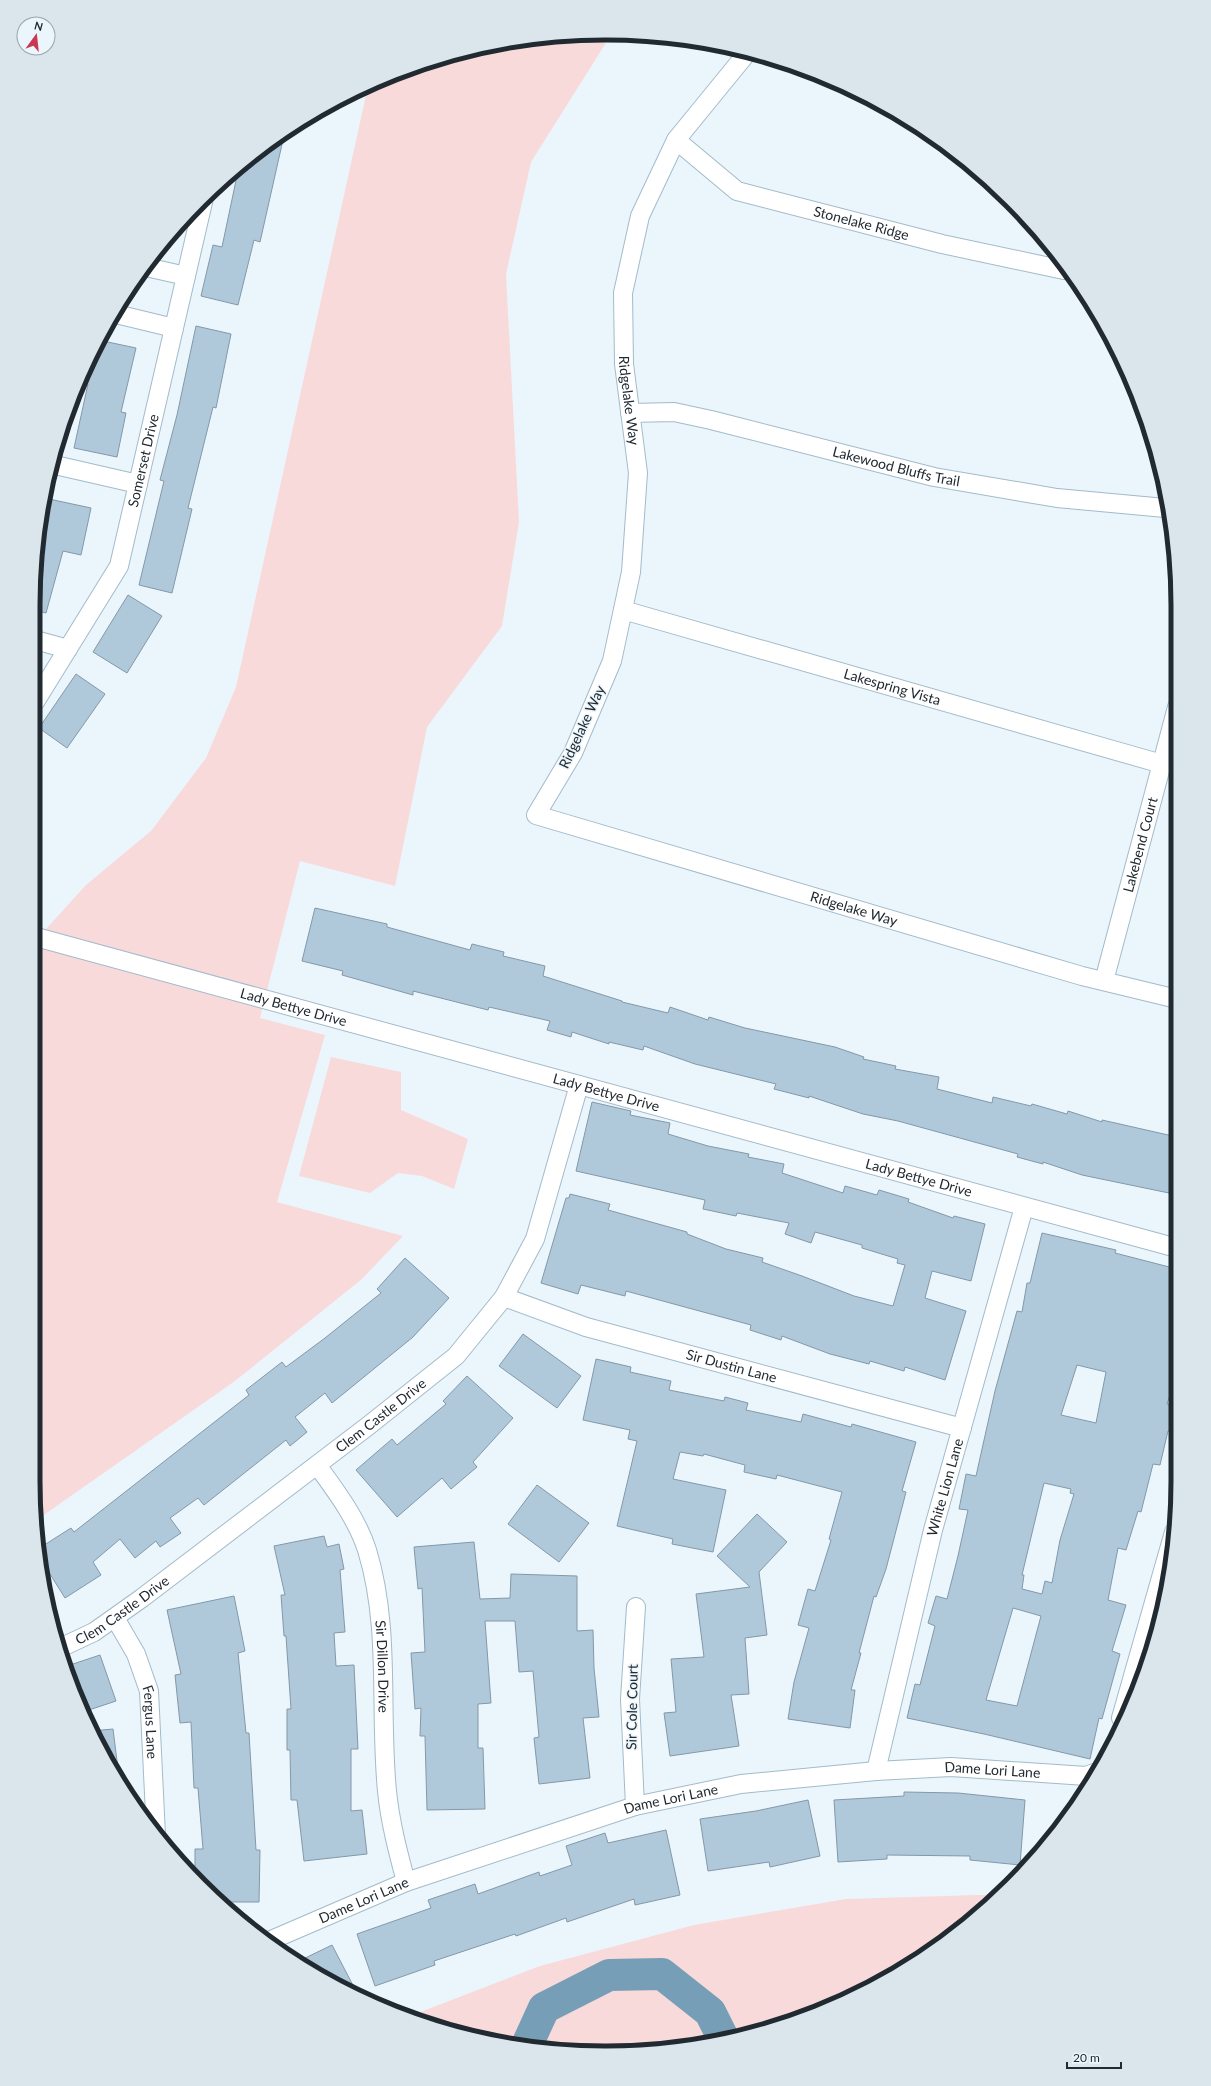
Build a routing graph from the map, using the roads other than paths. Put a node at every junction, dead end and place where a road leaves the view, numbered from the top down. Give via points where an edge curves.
1 (744, 57) edge
2 (676, 140) junction
3 (201, 211) edge
4 (152, 268) edge
5 (1060, 269) edge
6 (186, 276) junction
7 (121, 315) edge
8 (174, 328) junction
9 (630, 413) junction
10 (58, 466) edge
11 (138, 484) junction
12 (1162, 508) edge
13 (623, 610) junction
14 (40, 642) edge
15 (68, 649) junction
16 (40, 694) edge
17 (1171, 730) edge
18 (1162, 764) junction
19 (40, 937) edge
20 (1104, 981) junction
21 (1171, 998) edge
22 (578, 1085) junction
23 (1024, 1207) junction
24 (1171, 1246) edge
25 (504, 1297) junction
26 (962, 1428) junction
27 (317, 1465) junction
28 (1164, 1568) edge
29 (636, 1607) dead end
30 (115, 1618) junction
31 (65, 1646) edge
32 (1125, 1704) edge
33 (876, 1771) junction
34 (1088, 1775) edge
35 (635, 1806) junction
36 (155, 1823) edge
37 (406, 1882) junction
38 (274, 1939) edge

1 - 2 street, Ridgelake Way
2 - 5 street, Stonelake Ridge via 737,191 942,244
2 - 9 street, Ridgelake Way via 640,216 623,293 624,364
3 - 6 street, Somerset Drive
4 - 6 street
6 - 8 street, Somerset Drive
7 - 8 street
8 - 11 street, Somerset Drive
9 - 12 street, Lakewood Bluffs Trail via 674,412 712,420 934,477 1057,498
9 - 13 street, Ridgelake Way via 638,473 631,572
10 - 11 street
11 - 15 street, Somerset Drive via 119,566
13 - 18 street, Lakespring Vista
13 - 20 street, Ridgelake Way via 612,661 576,746 536,815
14 - 15 street
15 - 16 street, Somerset Drive
17 - 18 street, Lakebend Court
18 - 20 street, Lakebend Court
19 - 22 street, Lady Bettye Drive
20 - 21 street, Ridgelake Way
22 - 23 street, Lady Bettye Drive
22 - 25 street, Clem Castle Drive via 535,1239
23 - 24 street, Lady Bettye Drive
23 - 26 street, White Lion Lane
25 - 26 street, Sir Dustin Lane via 586,1327
25 - 27 street, Clem Castle Drive via 456,1356
26 - 33 street, White Lion Lane via 934,1530
27 - 30 street, Clem Castle Drive
27 - 37 street, Sir Dillon Drive via 346,1506 367,1550 382,1620 387,1791 394,1840
28 - 32 street
29 - 35 street, Sir Cole Court via 630,1699
30 - 31 street, Clem Castle Drive via 94,1632
30 - 36 street, Fergus Lane via 136,1654 149,1691
33 - 34 street, Dame Lori Lane via 951,1767
33 - 35 street, Dame Lori Lane via 741,1784
35 - 37 street, Dame Lori Lane
37 - 38 street, Dame Lori Lane

